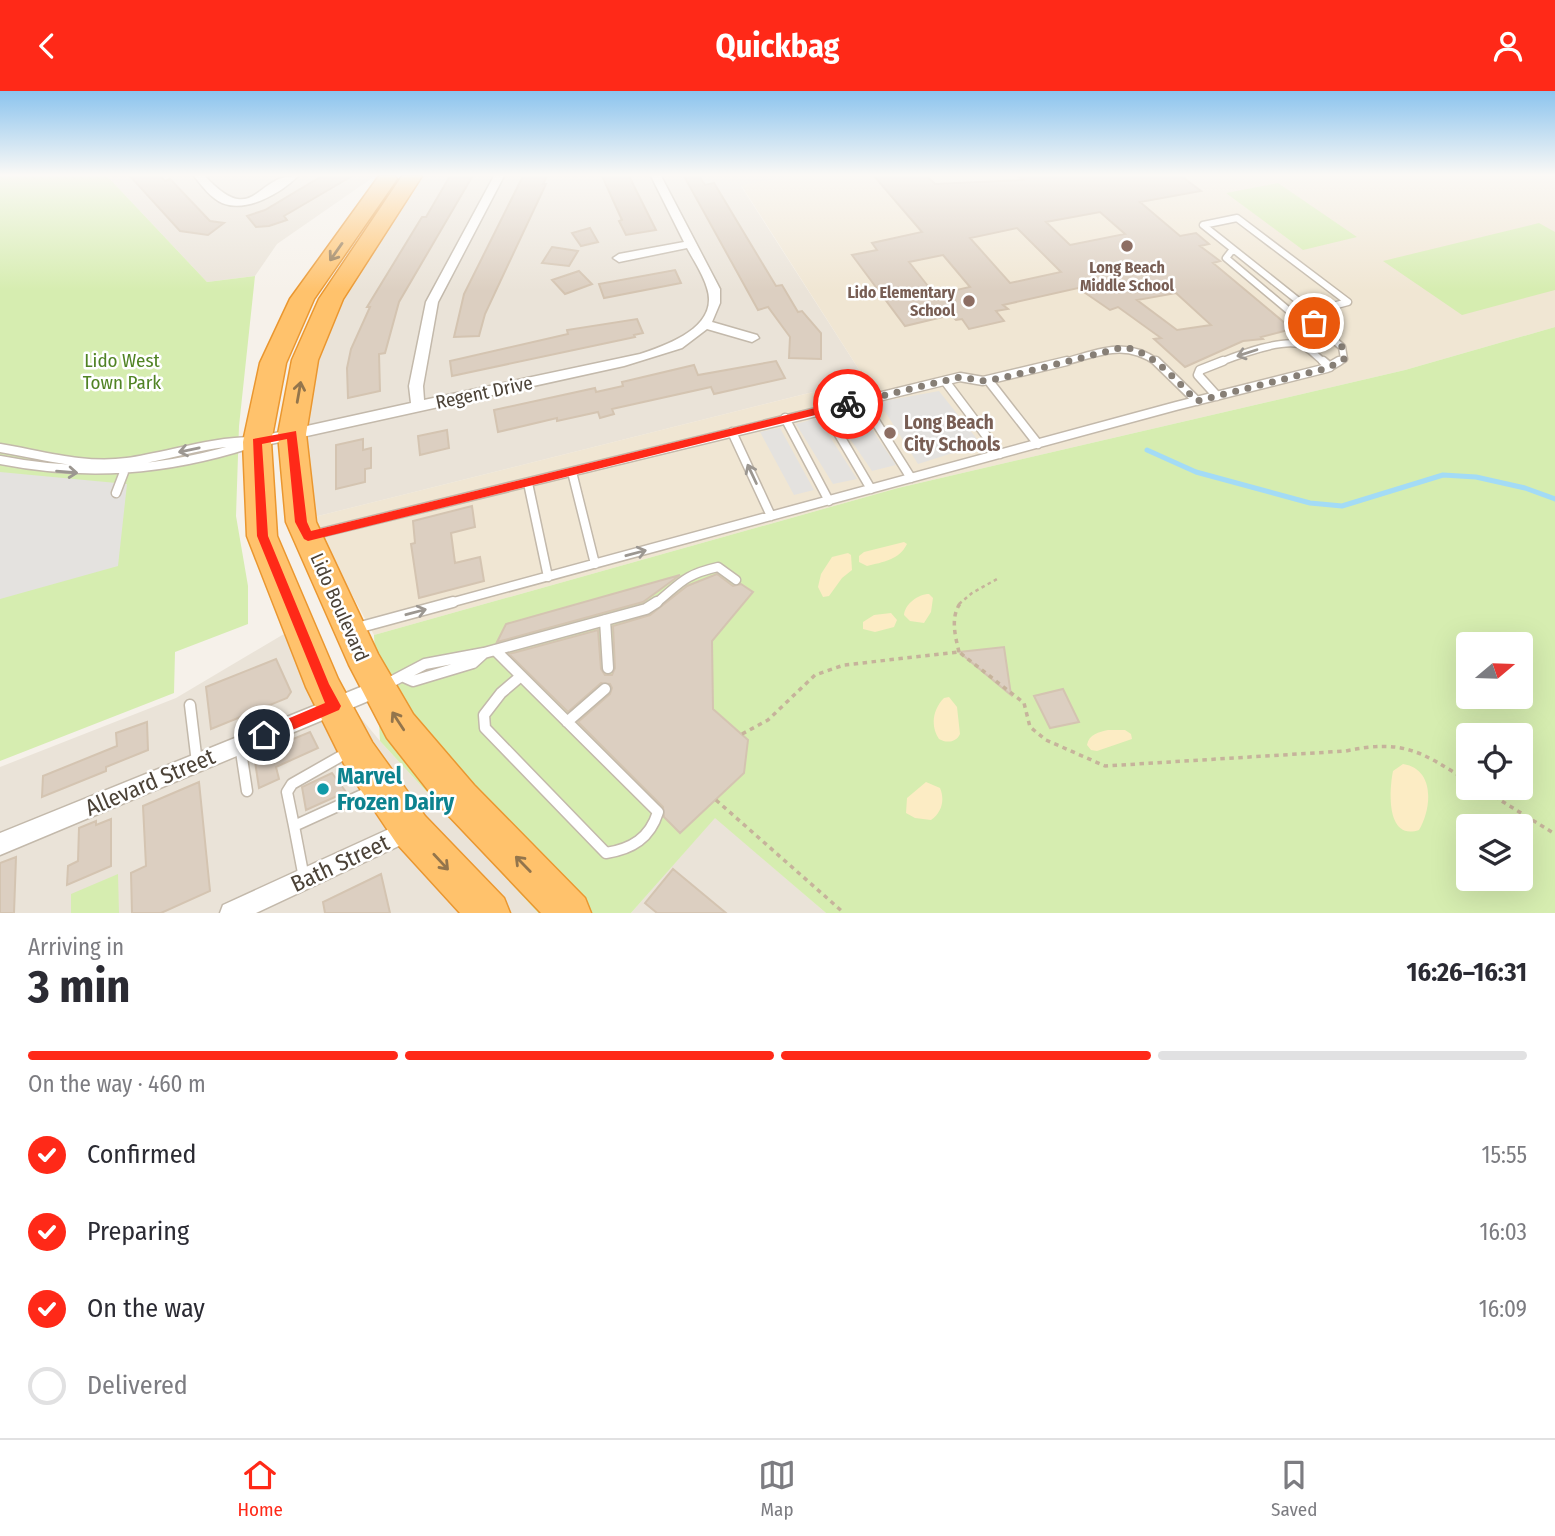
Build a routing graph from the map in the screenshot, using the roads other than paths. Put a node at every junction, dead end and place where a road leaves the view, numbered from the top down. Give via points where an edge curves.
1 (362, 214) edge
2 (387, 214) edge
3 (479, 214) edge
4 (676, 214) edge
5 (691, 244) junction
6 (1233, 249) junction
7 (619, 258) dead end
8 (1307, 312) junction
9 (704, 324) junction
10 (752, 338) dead end
11 (1330, 367) junction
12 (988, 380) junction
13 (945, 381) junction
14 (1217, 396) junction
15 (862, 400) junction
16 (1197, 401) junction
17 (418, 406) junction
18 (824, 409) junction
19 (785, 418) junction
20 (732, 432) junction
21 (292, 434) junction
22 (257, 442) junction
23 (1038, 444) junction
24 (0, 447) edge
25 (1000, 454) junction
26 (0, 460) edge
27 (124, 472) junction
28 (572, 472) junction
29 (911, 478) junction
30 (528, 483) junction
31 (871, 489) junction
32 (116, 493) dead end
33 (829, 501) junction
34 (771, 516) junction
35 (308, 536) junction
36 (595, 564) junction
37 (548, 577) junction
38 (736, 580) dead end
39 (605, 620) junction
40 (350, 630) junction
41 (495, 650) junction
42 (608, 668) dead end
43 (521, 676) junction
44 (391, 683) junction
45 (606, 689) dead end
46 (190, 705) dead end
47 (334, 706) junction
48 (567, 722) junction
49 (240, 745) junction
50 (355, 748) junction
51 (197, 763) junction
52 (380, 786) junction
53 (247, 792) dead end
54 (294, 826) junction
55 (411, 830) junction
56 (0, 844) edge
57 (304, 879) junction
58 (231, 913) edge
59 (489, 913) edge
60 (570, 913) edge

1 -> 22 highway via 302,299 273,363
21 -> 2 highway, Lido Boulevard via 305,360 331,299
3 - 17 street via 432,302 416,386
4 - 5 street
5 - 7 street
5 - 9 street via 715,298
6 - 8 lane
6 - 8 lane via 1226,258 1288,310
6 - 8 lane via 1203,225 1237,218 1348,302
8 - 11 lane via 1342,347 1344,359
9 - 10 street
9 - 17 street, Regent Drive via 689,339 606,366
11 - 14 lane
11 -> 14 lane via 1298,343 1274,344 1200,370 1198,375
12 - 13 lane via 960,377
12 - 16 lane via 1124,347 1152,358
12 - 23 lane
13 - 15 lane
13 - 25 lane
14 - 16 lane
15 - 18 lane
15 - 29 lane
16 - 23 lane
17 - 21 street, Regent Drive
18 - 19 lane
18 - 31 lane
19 - 20 lane
19 - 33 lane
20 - 28 lane
34 -> 20 lane
21 - 22 street, Regent Drive
21 - 35 highway, Lido Boulevard via 301,522
22 -> 24 lane via 236,440 96,464
22 - 27 lane
22 - 47 highway via 262,536
23 - 25 lane
25 - 29 lane
26 -> 27 lane via 61,472
27 - 32 lane
28 - 30 lane
28 - 36 lane
29 - 31 lane
30 - 35 lane
30 - 37 lane
31 - 33 lane
33 - 34 lane
36 -> 34 lane
35 - 40 highway, Lido Boulevard
36 - 37 lane
40 -> 37 lane
38 - 39 lane via 718,567 696,572 682,578 656,605
39 - 41 lane
39 - 42 lane
40 - 44 highway, Lido Boulevard
41 - 43 lane
41 - 44 lane via 473,663
43 - 48 lane
43 - 48 lane via 484,715 485,728 606,853 621,852 637,844 655,824 657,812
44 - 47 street, Allevard Street
60 -> 44 highway, Lido Boulevard via 460,799 400,726
45 - 48 lane
46 - 51 lane
47 - 49 street, Allevard Street
47 - 50 highway
49 - 51 street, Allevard Street
49 - 53 lane
50 - 52 highway
50 - 54 lane via 292,784 287,792
51 - 56 street, Allevard Street
52 - 54 lane
52 - 55 highway
54 - 57 lane
55 - 57 street, Bath Street
55 -> 59 highway
57 - 58 street, Bath Street

